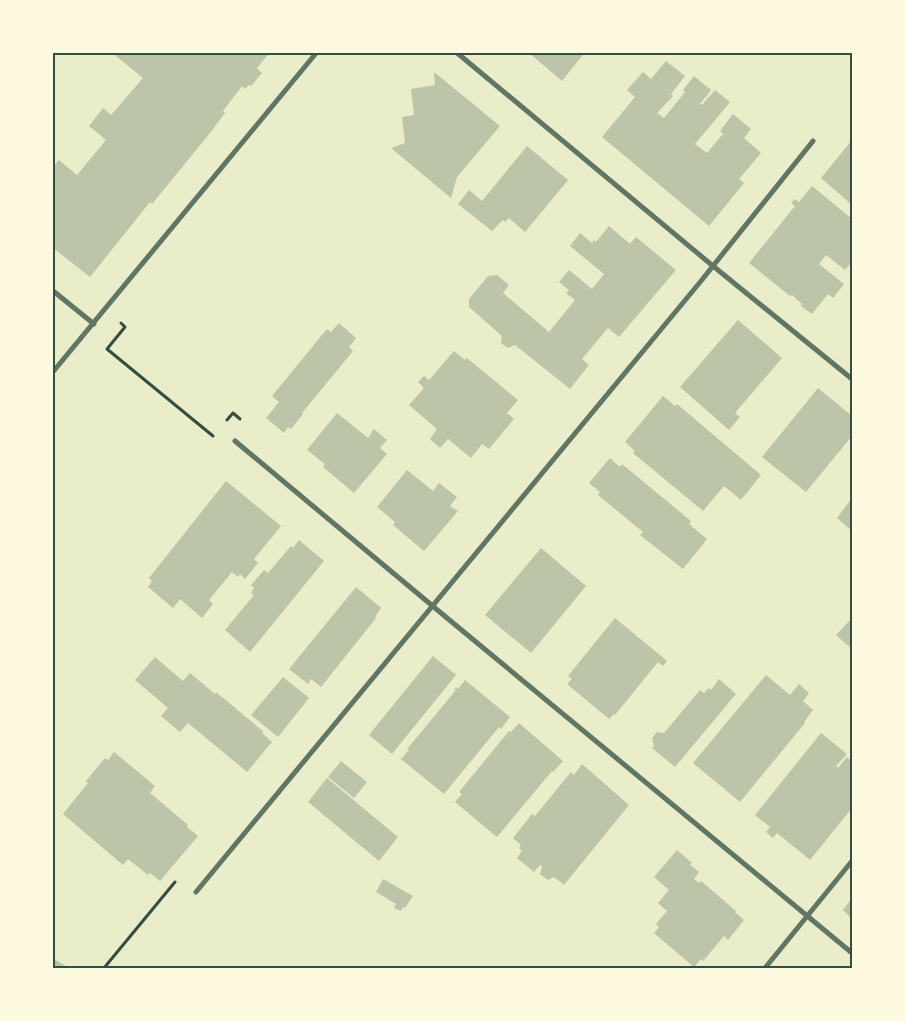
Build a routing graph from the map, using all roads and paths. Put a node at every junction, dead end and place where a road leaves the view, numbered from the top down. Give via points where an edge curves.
1 (317, 52) edge
2 (456, 52) edge
3 (813, 141) dead end
4 (713, 266) junction
5 (52, 290) edge
6 (94, 324) junction
7 (123, 330) dead end
8 (52, 373) edge
9 (852, 379) edge
10 (209, 432) dead end
11 (235, 440) dead end
12 (432, 606) junction
13 (852, 861) edge
14 (196, 892) dead end
15 (159, 901) dead end
16 (808, 916) junction
17 (852, 953) edge
18 (104, 968) edge
19 (764, 968) edge

1 - 6 street
2 - 4 street
3 - 4 street
4 - 9 street
4 - 12 street
5 - 6 street
6 - 8 street
7 - 10 path via 107,349
11 - 12 street
12 - 14 street
12 - 16 street
13 - 16 street
15 - 18 path
16 - 17 street
16 - 19 street

